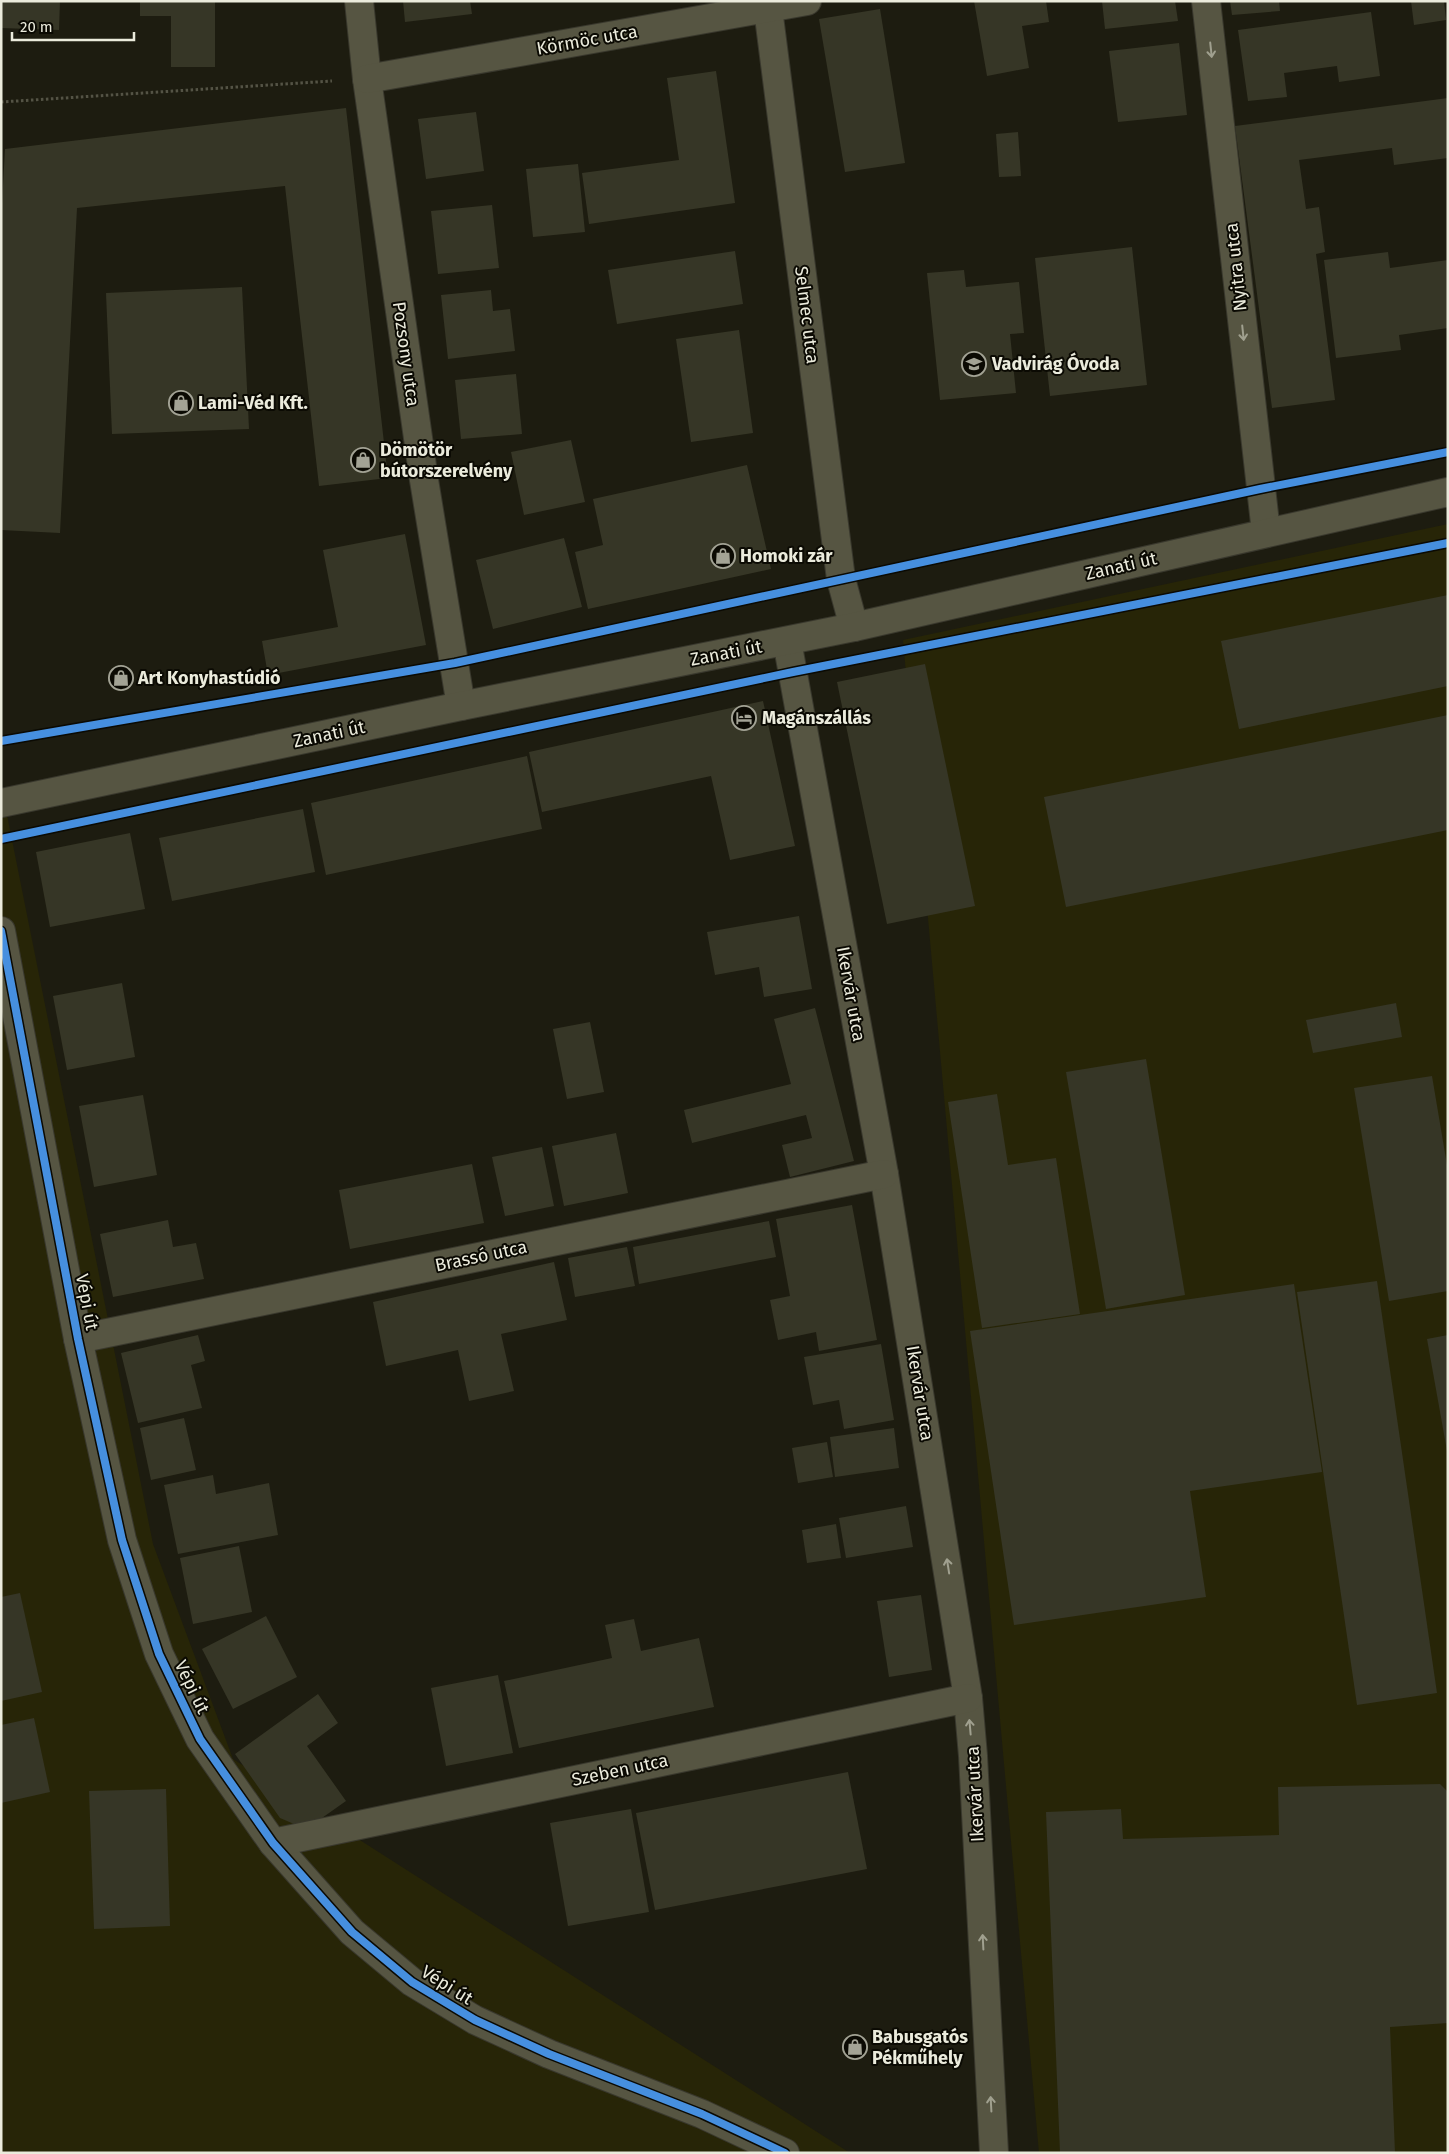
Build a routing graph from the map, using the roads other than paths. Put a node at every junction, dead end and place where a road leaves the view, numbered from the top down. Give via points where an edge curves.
1 (359, 1) edge
2 (807, 1) edge
3 (1206, 1) edge
4 (767, 5) edge
5 (367, 79) junction
6 (1448, 492) edge
7 (1266, 532) junction
8 (854, 627) junction
9 (788, 641) junction
10 (460, 706) junction
11 (1, 803) edge
12 (1, 931) edge
13 (884, 1174) junction
14 (78, 1339) junction
15 (968, 1698) junction
16 (273, 1843) junction
17 (993, 2152) edge
18 (785, 2153) edge

1 - 5 street, Pozsony utca
2 - 4 street, Körmöc utca
3 -> 7 street, Nyitra utca
4 - 5 street, Körmöc utca
4 - 8 street, Selmec utca via 841,579
5 - 10 street, Pozsony utca
6 - 7 street, Zanati út
7 - 8 street, Zanati út
8 - 9 street, Zanati út
9 - 10 street, Zanati út
9 - 13 street, Ikervár utca
10 - 11 street, Zanati út
12 - 14 street, Vépi út
13 - 14 street, Brassó utca
15 -> 13 street, Ikervár utca
14 - 16 street, Vépi út via 122,1540 159,1654 200,1739
15 - 16 street, Szeben utca
17 -> 15 street, Ikervár utca
16 - 18 street, Vépi út via 352,1932 412,1982 475,2020 549,2054 702,2114

